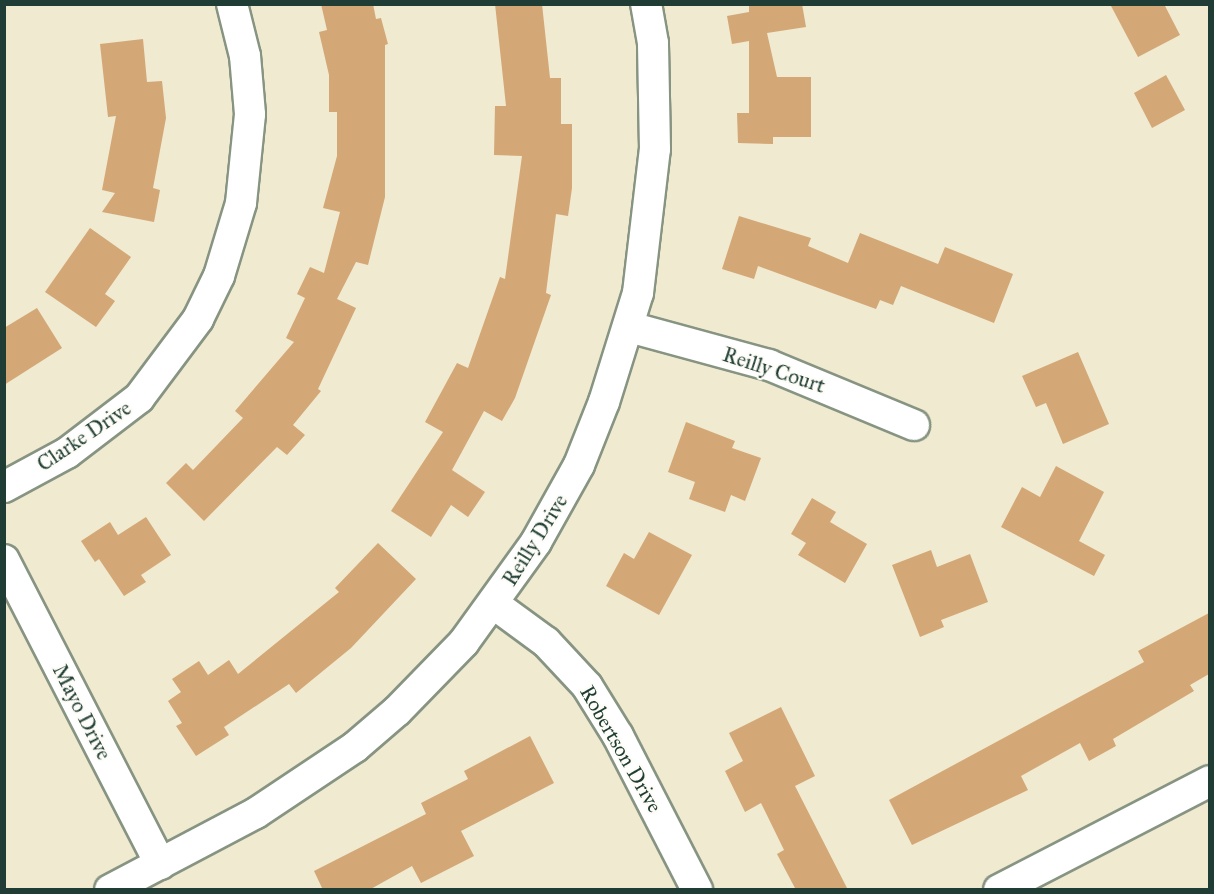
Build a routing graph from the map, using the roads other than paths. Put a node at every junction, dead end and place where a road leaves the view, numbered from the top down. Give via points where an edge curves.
1 (232, 4) edge
2 (646, 4) edge
3 (629, 327) junction
4 (914, 425) dead end
5 (4, 487) edge
6 (4, 560) edge
7 (494, 604) junction
8 (1209, 781) edge
9 (160, 864) junction
10 (110, 890) edge
11 (697, 890) edge
12 (999, 890) edge

1 - 5 street, Clarke Drive via 245,56 250,114 241,203 219,276 198,319 139,398 67,453
2 - 3 street, Reilly Drive via 652,43 655,149 646,245
3 - 4 street, Reilly Court via 769,365
3 - 7 street, Reilly Drive via 579,465 536,542
6 - 9 street, Mayo Drive
7 - 9 street, Reilly Drive via 397,711 355,747 256,813
7 - 11 street, Robertson Drive via 546,642 587,686 618,736
8 - 12 street
9 - 10 street, Reilly Drive

